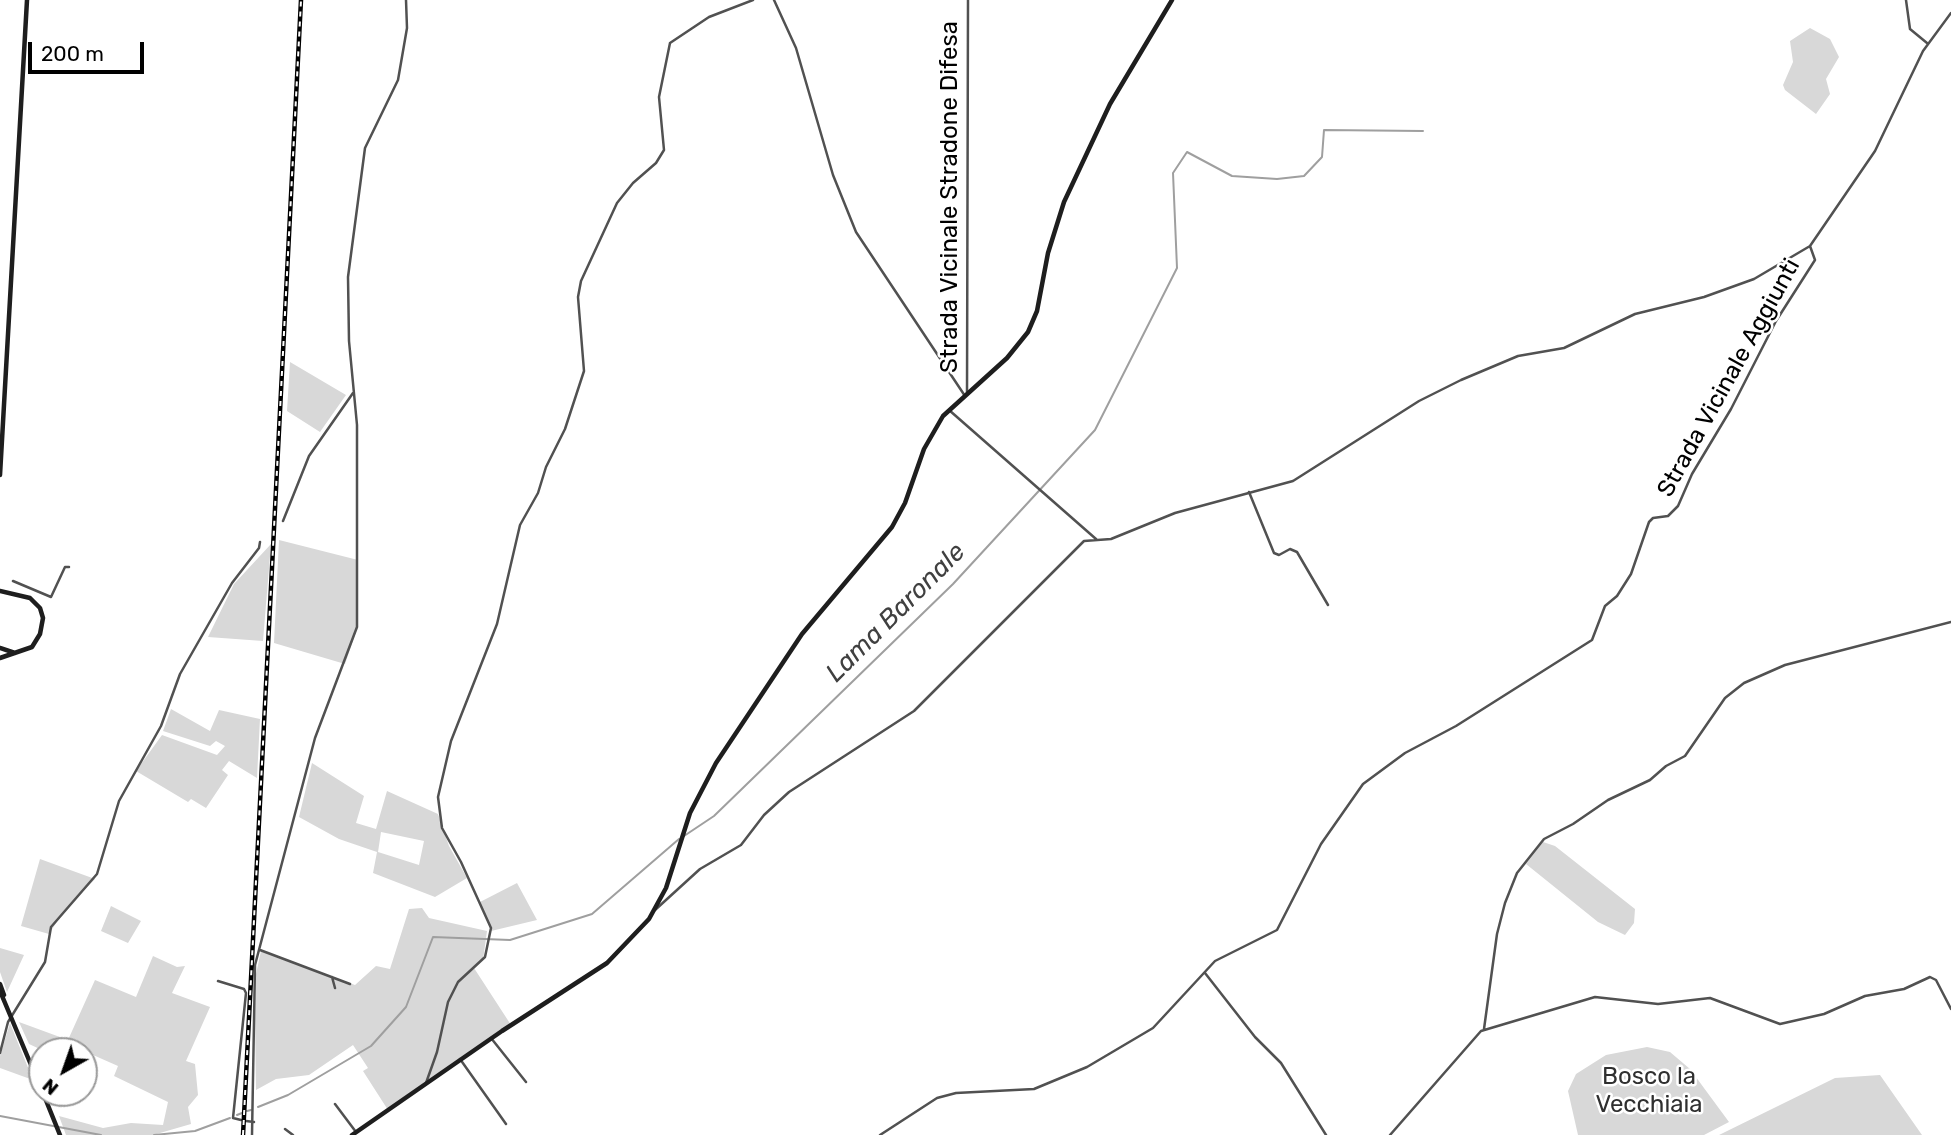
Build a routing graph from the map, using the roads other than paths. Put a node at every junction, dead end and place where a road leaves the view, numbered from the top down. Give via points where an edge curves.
1 (27, 0) edge
2 (406, 0) edge
3 (753, 0) edge
4 (774, 0) edge
5 (968, 0) edge
6 (1172, 0) edge
7 (1906, 0) edge
8 (1951, 13) edge
9 (1927, 43) junction
10 (1810, 246) junction
11 (353, 393) junction
12 (966, 395) junction
13 (949, 410) junction
14 (0, 475) edge
15 (1249, 492) junction
16 (283, 521) dead end
17 (1096, 539) junction
18 (260, 542) dead end
19 (69, 567) dead end
20 (13, 581) dead end
21 (0, 591) edge
22 (1328, 605) dead end
23 (1951, 622) edge
24 (0, 648) edge
25 (19, 653) junction
26 (0, 658) edge
27 (655, 910) junction
28 (260, 950) junction
29 (1204, 972) junction
30 (332, 977) junction
31 (218, 981) dead end
32 (0, 984) edge
33 (350, 984) dead end
34 (335, 988) dead end
35 (0, 992) edge
36 (9, 1009) junction
37 (1951, 1009) edge
38 (11, 1015) junction
39 (1484, 1029) junction
40 (491, 1038) junction
41 (0, 1053) edge
42 (28, 1057) edge
43 (460, 1059) junction
44 (526, 1082) dead end
45 (426, 1083) junction
46 (335, 1104) dead end
47 (48, 1107) edge
48 (241, 1120) dead end
49 (246, 1121) dead end
50 (254, 1122) junction
51 (506, 1124) dead end
52 (58, 1129) edge
53 (285, 1129) dead end
54 (354, 1134) edge
55 (252, 1135) edge
56 (293, 1135) edge
57 (880, 1135) edge
58 (1326, 1135) edge
59 (1390, 1135) edge

1 - 14 main road
2 - 11 street via 407,28 398,80 363,158 348,291
3 - 45 street via 709,17 670,43 659,97 664,150 617,203 581,281 578,297 584,371 565,429 520,525 497,625 451,741 438,797 442,828 491,929 485,957 458,982 448,1002
4 - 12 street via 796,48 833,175 856,232
5 - 12 street, Strada Vicinale Stradone Difesa
6 - 12 main road via 1110,104 1064,202 1028,332
7 - 9 street via 1910,29
8 - 9 street
9 - 10 street via 1875,151
10 - 15 street via 1747,281 1635,314 1559,350 1518,356 1477,372 1419,401 1300,478
10 - 29 street, Strada Vicinale Aggiunti via 1815,260 1776,321 1678,506 1668,516 1649,522 1631,574 1605,606 1592,640 1405,753 1363,784 1321,844 1277,930 1222,956
11 - 16 street via 309,456
11 - 28 street via 358,453 357,627 315,738
12 - 13 main road
13 - 17 street
13 - 27 main road via 932,433 892,527 795,644 711,770
15 - 17 street via 1174,513 1111,539
15 - 22 street via 1274,553 1297,552
17 - 27 street via 1080,544 914,711 789,792 741,845 699,869
18 - 38 street via 178,678 161,726 119,801 97,874 51,927 45,962
19 - 20 street via 51,597
21 - 25 main road via 26,595 42,613 38,639
23 - 39 street via 1785,665 1744,683 1726,698 1685,756 1544,839 1517,873 1505,903
24 - 25 main road
25 - 26 main road
27 - 40 main road via 607,964
28 - 30 street
28 - 50 street via 255,965
29 - 57 street, Strada Vicinale Aggiunti via 1153,1028 1087,1067 1030,1090 947,1095 924,1104
29 - 58 street via 1284,1067
30 - 33 street
30 - 34 street
31 - 48 street via 246,993 233,1118
32 - 36 main road
35 - 36 main road
36 - 38 main road
37 - 39 street via 1930,977 1904,989 1865,996 1828,1013 1780,1024 1710,998 1658,1004 1601,996
38 - 41 street
38 - 42 main road
39 - 59 street
40 - 43 main road
40 - 44 street
43 - 45 main road
43 - 51 street
45 - 54 main road
46 - 54 street
47 - 52 main road
49 - 50 street
50 - 55 street
53 - 56 street

